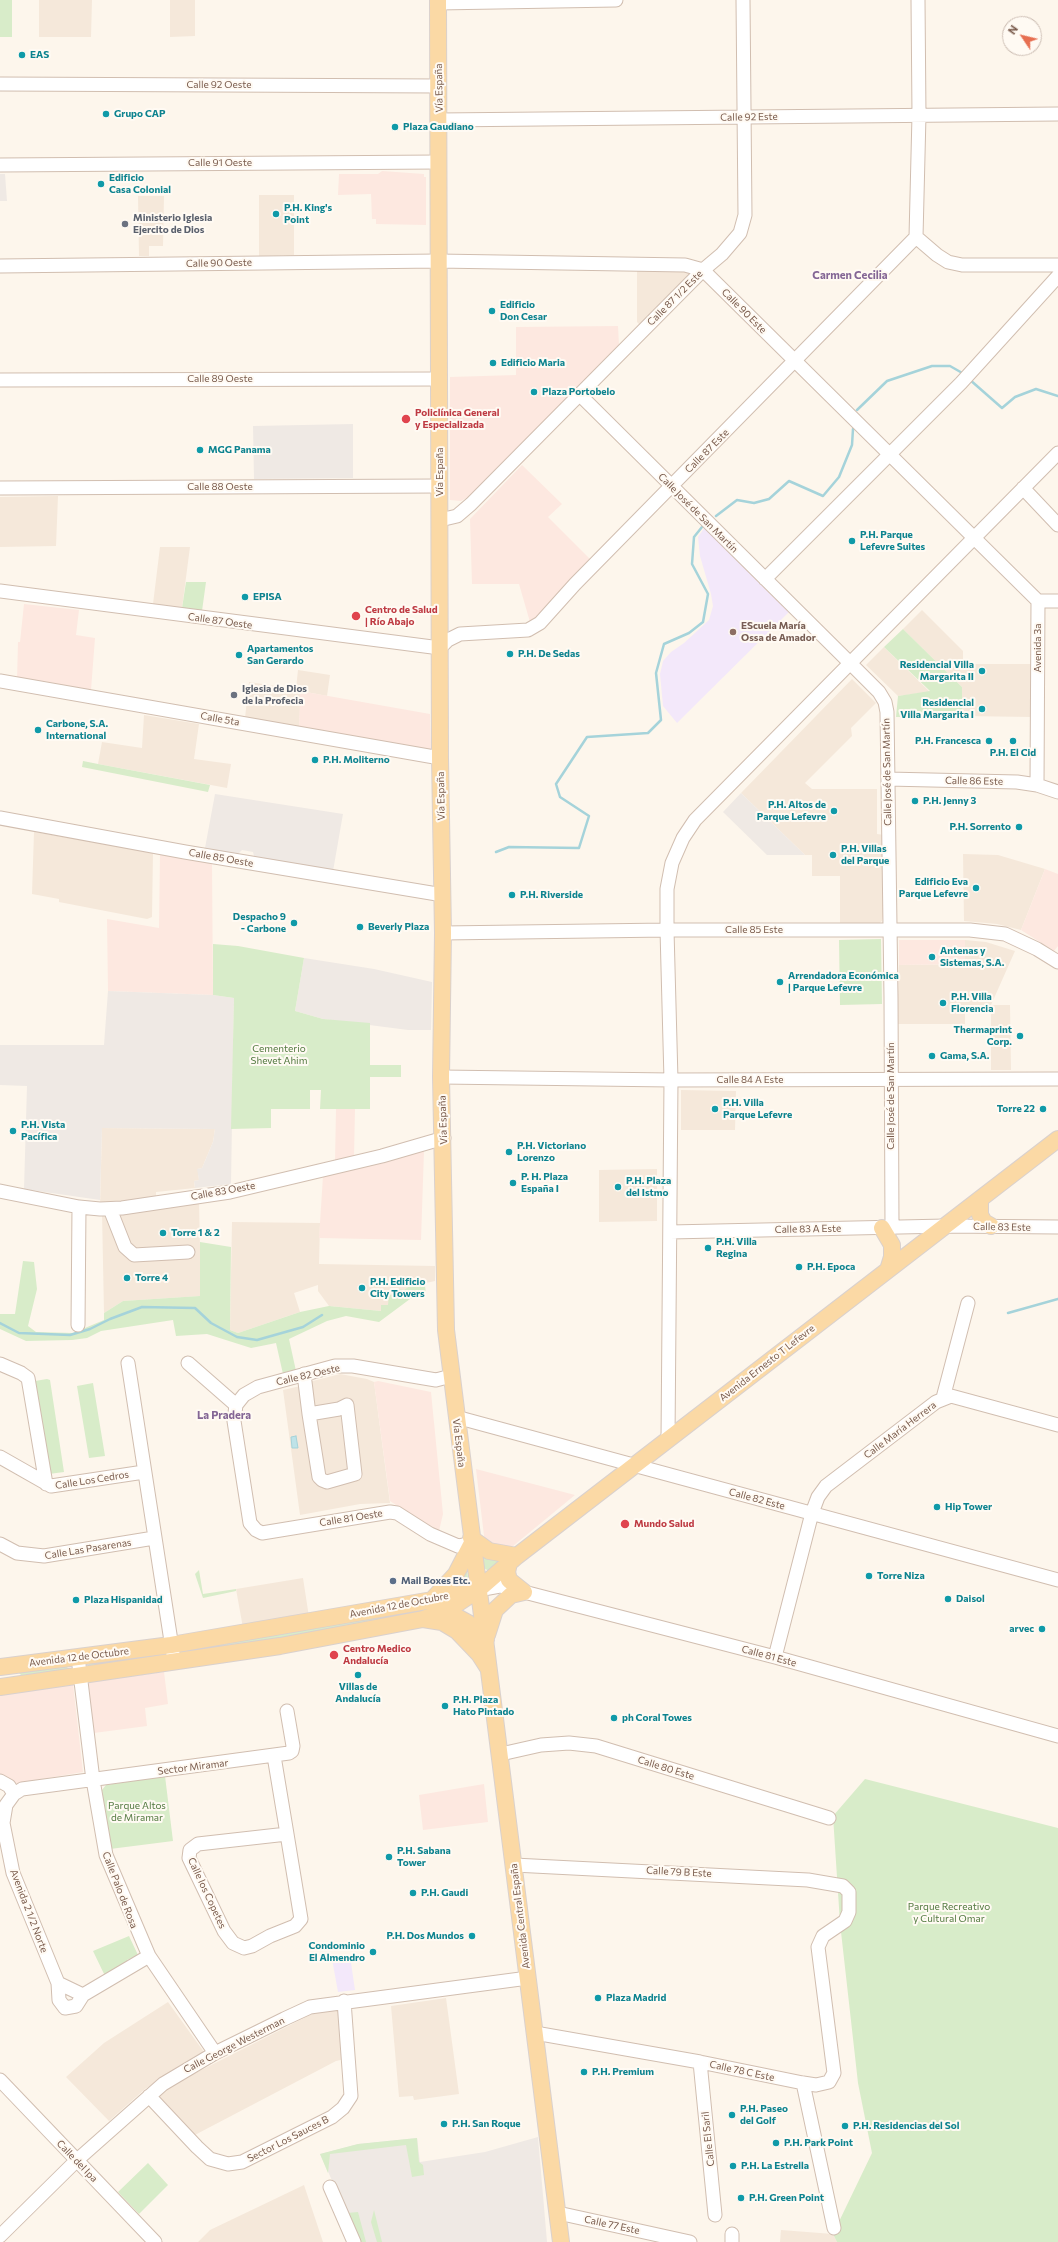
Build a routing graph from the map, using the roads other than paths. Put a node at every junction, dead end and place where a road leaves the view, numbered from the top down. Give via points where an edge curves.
1 (616, 0) edge
2 (743, 0) edge
3 (918, 0) edge
4 (438, 1) edge
5 (0, 84) edge
6 (439, 86) junction
7 (1058, 114) edge
8 (919, 115) junction
9 (745, 117) junction
10 (439, 120) junction
11 (439, 162) junction
12 (0, 164) edge
13 (916, 237) junction
14 (438, 261) junction
15 (1058, 265) edge
16 (0, 266) edge
17 (703, 270) junction
18 (1058, 276) edge
19 (796, 361) junction
20 (440, 379) junction
21 (0, 380) edge
22 (579, 394) junction
23 (1058, 453) edge
24 (889, 454) junction
25 (440, 486) junction
26 (671, 487) junction
27 (0, 488) edge
28 (1023, 488) junction
29 (440, 520) junction
30 (1058, 525) edge
31 (975, 537) junction
32 (764, 579) junction
33 (0, 591) edge
34 (1038, 601) junction
35 (1058, 601) edge
36 (440, 648) junction
37 (850, 663) junction
38 (0, 681) edge
39 (440, 758) junction
40 (888, 779) junction
41 (1037, 785) junction
42 (1058, 792) edge
43 (0, 818) edge
44 (443, 895) junction
45 (889, 929) junction
46 (666, 930) junction
47 (443, 933) junction
48 (1058, 962) edge
49 (441, 1077) junction
50 (1058, 1079) edge
51 (671, 1080) junction
52 (892, 1080) junction
53 (444, 1138) junction
54 (1058, 1139) edge
55 (0, 1191) edge
56 (980, 1198) junction
57 (79, 1207) junction
58 (110, 1209) junction
59 (946, 1226) junction
60 (991, 1226) junction
61 (1058, 1227) edge
62 (887, 1228) junction
63 (670, 1232) junction
64 (188, 1252) dead end
65 (888, 1270) junction
66 (968, 1303) dead end
67 (78, 1325) dead end
68 (128, 1363) dead end
69 (188, 1363) dead end
70 (0, 1364) edge
71 (304, 1374) junction
72 (451, 1376) junction
73 (943, 1398) junction
74 (236, 1405) junction
75 (309, 1414) junction
76 (456, 1417) junction
77 (1058, 1425) edge
78 (668, 1439) junction
79 (0, 1457) edge
80 (635, 1466) junction
81 (144, 1472) junction
82 (46, 1484) junction
83 (812, 1513) junction
84 (154, 1538) junction
85 (472, 1541) junction
86 (0, 1544) edge
87 (513, 1559) junction
88 (1058, 1580) edge
89 (478, 1590) junction
90 (524, 1592) junction
91 (432, 1600) junction
92 (446, 1611) junction
93 (423, 1619) junction
94 (486, 1640) junction
95 (171, 1645) junction
96 (78, 1657) junction
97 (775, 1657) junction
98 (174, 1662) junction
99 (3, 1667) edge
100 (491, 1672) junction
101 (79, 1675) junction
102 (8, 1686) edge
103 (287, 1711) dead end
104 (1058, 1736) edge
105 (501, 1754) junction
106 (274, 1756) junction
107 (93, 1780) junction
108 (0, 1781) edge
109 (14, 1794) junction
110 (3, 1806) edge
111 (828, 1818) dead end
112 (288, 1834) junction
113 (514, 1865) junction
114 (843, 1886) joint
115 (149, 1956) junction
116 (528, 1978) junction
117 (58, 1983) junction
118 (83, 1995) junction
119 (344, 2002) junction
120 (535, 2033) junction
121 (215, 2053) junction
122 (700, 2062) junction
123 (0, 2080) edge
124 (803, 2083) junction
125 (149, 2096) junction
126 (76, 2161) junction
127 (330, 2188) dead end
128 (558, 2213) junction
129 (715, 2215) dead end
130 (834, 2228) dead end
131 (0, 2236) edge
132 (155, 2242) edge
133 (354, 2242) edge
134 (562, 2242) edge
135 (690, 2242) edge

1 - 4 street
2 - 9 street, Calle 87 1/2 Este
3 - 8 street
4 - 6 main road, Vía España
5 - 6 street, Calle 92 Oeste
6 - 10 main road, Vía España
7 - 8 street, Calle 92 Este
8 - 9 street, Calle 92 Este
8 - 13 street
9 - 10 street, Calle 92 Este
9 - 17 street, Calle 87 1/2 Este via 744,221 733,241
10 - 11 main road, Vía España
11 - 12 street, Calle 91 Oeste
11 - 14 main road, Vía España
13 - 15 street via 948,262 962,265
13 - 19 street, Calle 87 Este
14 - 16 street, Calle 90 Oeste
14 - 17 street, Calle 90 Este via 685,265
14 - 20 main road, Vía España
17 - 19 street, Calle 90 Este
17 - 22 street, Calle 87 1/2 Este
18 - 24 street via 982,361
19 - 24 street, Calle 90 Este
19 - 26 street, Calle 87 Este
20 - 21 street, Calle 89 Oeste
20 - 25 main road, Vía España
22 - 26 street, Calle José de San Martín
22 - 29 street, Calle 87 1/2 Este via 471,504 457,516
23 - 28 street
24 - 31 street, Calle 90 Este
24 - 32 street
25 - 27 street, Calle 88 Oeste
25 - 29 main road, Vía España
26 - 32 street, Calle José de San Martín
26 - 36 street, Calle 87 Este via 540,623 528,630 460,634
28 - 30 street
28 - 31 street
29 - 36 main road, Vía España
31 - 34 street
31 - 37 street
32 - 37 street, Calle José de San Martín
33 - 36 street, Calle 87 Oeste
34 - 35 street
34 - 41 street, Avenida 3a
36 - 39 main road, Vía España
37 - 40 street, Calle José de San Martín via 879,692 885,702
37 - 46 street via 695,820 672,863 667,889
38 - 39 street, Calle 5ta
39 - 44 main road, Vía España
40 - 41 street, Calle 86 Este via 1017,782
40 - 45 street, Calle José de San Martín
41 - 42 street, Calle 86 Este
43 - 44 street, Calle 85 Oeste
44 - 47 main road, Vía España
45 - 46 street, Calle 85 Este
45 - 48 street, Calle 85 Este via 964,930 1005,934
45 - 52 street, Calle José de San Martín
46 - 47 street, Calle 85 Este
46 - 51 street
47 - 49 main road, Vía España
49 - 51 street, Calle 84 A Este
49 - 53 main road, Vía España
50 - 52 street, Calle 84 A Este
51 - 52 street, Calle 84 A Este
51 - 63 street
52 - 62 street, Calle José de San Martín
53 - 58 street, Calle 83 Oeste via 382,1156 230,1192
53 - 72 main road, Vía España via 446,1330
54 - 56 main road, Avenida Ernesto T Lefevre
55 - 57 street, Calle 83 Oeste
56 - 59 main road, Avenida Ernesto T Lefevre
56 - 60 main road via 980,1215 984,1222
57 - 58 street, Calle 83 Oeste
57 - 67 street
58 - 64 street via 125,1247 134,1255
59 - 60 street, Calle 83 Este
59 - 62 street, Calle 83 A Este
59 - 65 main road, Avenida Ernesto T Lefevre
60 - 61 street, Calle 83 Este
62 - 63 street, Calle 83 A Este
62 - 65 main road via 892,1245
63 - 78 street
65 - 78 main road, Avenida Ernesto T Lefevre
66 - 73 street
68 - 81 street
69 - 74 street
70 - 82 street via 21,1372 28,1378
71 - 72 street, Calle 82 Oeste via 335,1366 354,1366 436,1380
71 - 74 street, Calle 82 Oeste via 258,1387 244,1395
71 - 75 street
72 - 76 main road, Vía España
73 - 77 street, Calle María Herrera via 951,1396
73 - 83 street, Calle María Herrera via 826,1486 818,1497
74 - 85 street, Calle 81 Oeste via 234,1422 250,1523 256,1530 262,1532 390,1512 397,1513 430,1534 458,1546
75 - 75 street via 319,1477 327,1482 355,1474 347,1405 340,1409
76 - 80 street, Calle 82 Este
76 - 85 main road, Vía España
78 - 80 main road, Avenida Ernesto T Lefevre
79 - 82 street, Calle Los Cedros
80 - 83 street, Calle 82 Este
80 - 87 main road, Avenida Ernesto T Lefevre
81 - 82 street, Calle Los Cedros via 51,1486
81 - 84 street
83 - 88 street, Calle 82 Este
83 - 97 street, Calle María Herrera
84 - 86 street, Calle Las Pasarenas via 44,1556 17,1553
84 - 95 street
85 - 87 main road via 489,1551
85 - 89 main road, Vía España
85 - 91 main road via 456,1574
87 - 89 main road, Avenida Ernesto T Lefevre
87 - 90 main road via 507,1572 509,1580
89 - 90 street, Calle 81 Este via 500,1586
89 - 91 main road, Avenida 12 de Octubre
89 - 92 main road, Avenida 12 de Octubre
89 - 94 main road, Avenida Central España
90 - 94 main road via 511,1595 495,1610
90 - 97 street, Calle 81 Este
91 - 95 main road, Avenida 12 de Octubre
92 - 93 main road, Avenida 12 de Octubre
92 - 94 main road via 468,1623
93 - 98 main road, Avenida 12 de Octubre via 280,1646
93 - 100 main road via 442,1622 457,1631 479,1654
94 - 100 main road, Avenida Central España
95 - 96 main road, Avenida 12 de Octubre
95 - 98 street
96 - 99 main road, Avenida 12 de Octubre
96 - 101 street, Calle Palo de Rosa
97 - 104 street, Calle 81 Este
98 - 101 main road, Avenida 12 de Octubre
99 - 102 main road
100 - 105 main road, Avenida Central España
101 - 102 main road, Avenida 12 de Octubre
101 - 107 street, Calle Palo de Rosa
103 - 106 street, Sector Miramar via 292,1751
105 - 111 street, Calle 80 Este via 555,1744 596,1746
105 - 113 main road, Avenida Central España
106 - 107 street, Sector Miramar
106 - 112 street, Calle los Copetes
107 - 109 street via 22,1789
107 - 115 street, Calle Palo de Rosa via 106,1855
108 - 109 street via 9,1786
109 - 110 street, Avenida 2 1/2 Norte
110 - 117 street, Avenida 2 1/2 Norte via 3,1823 13,1873
112 - 112 street, Calle los Copetes via 301,1914 300,1922 244,1948 233,1943 224,1932 190,1858 190,1850 198,1844
113 - 114 street, Calle 79 B Este via 801,1880
113 - 116 main road, Avenida Central España
114 - 124 street, Calle 78 C Este via 849,1892 849,1912 845,1920 823,1936 818,1946 834,2073 829,2082 816,2085
115 - 118 street
115 - 121 street, Calle Palo de Rosa
116 - 119 street, Calle George Westerman
116 - 120 main road, Avenida Central España
117 - 118 street
117 - 118 street, Avenida 2 1/2 Norte via 58,2000 65,2008 76,2006
119 - 121 street, Calle George Westerman via 310,2007
119 - 125 street, Sector Los Sauces B via 351,2096 343,2108 332,2117 242,2162 228,2164 210,2159
120 - 122 street, Calle 78 C Este
120 - 128 main road, Avenida Central España
121 - 125 street, Calle George Westerman via 175,2076
122 - 124 street, Calle 78 C Este
122 - 129 street, Calle El Saril
123 - 126 street, Calle del Ipa
124 - 130 street
125 - 126 street, Calle George Westerman
126 - 131 street, Calle George Westerman
126 - 132 street, Calle del Ipa
127 - 133 street
128 - 134 main road, Avenida Central España
128 - 135 street, Calle 77 Este

